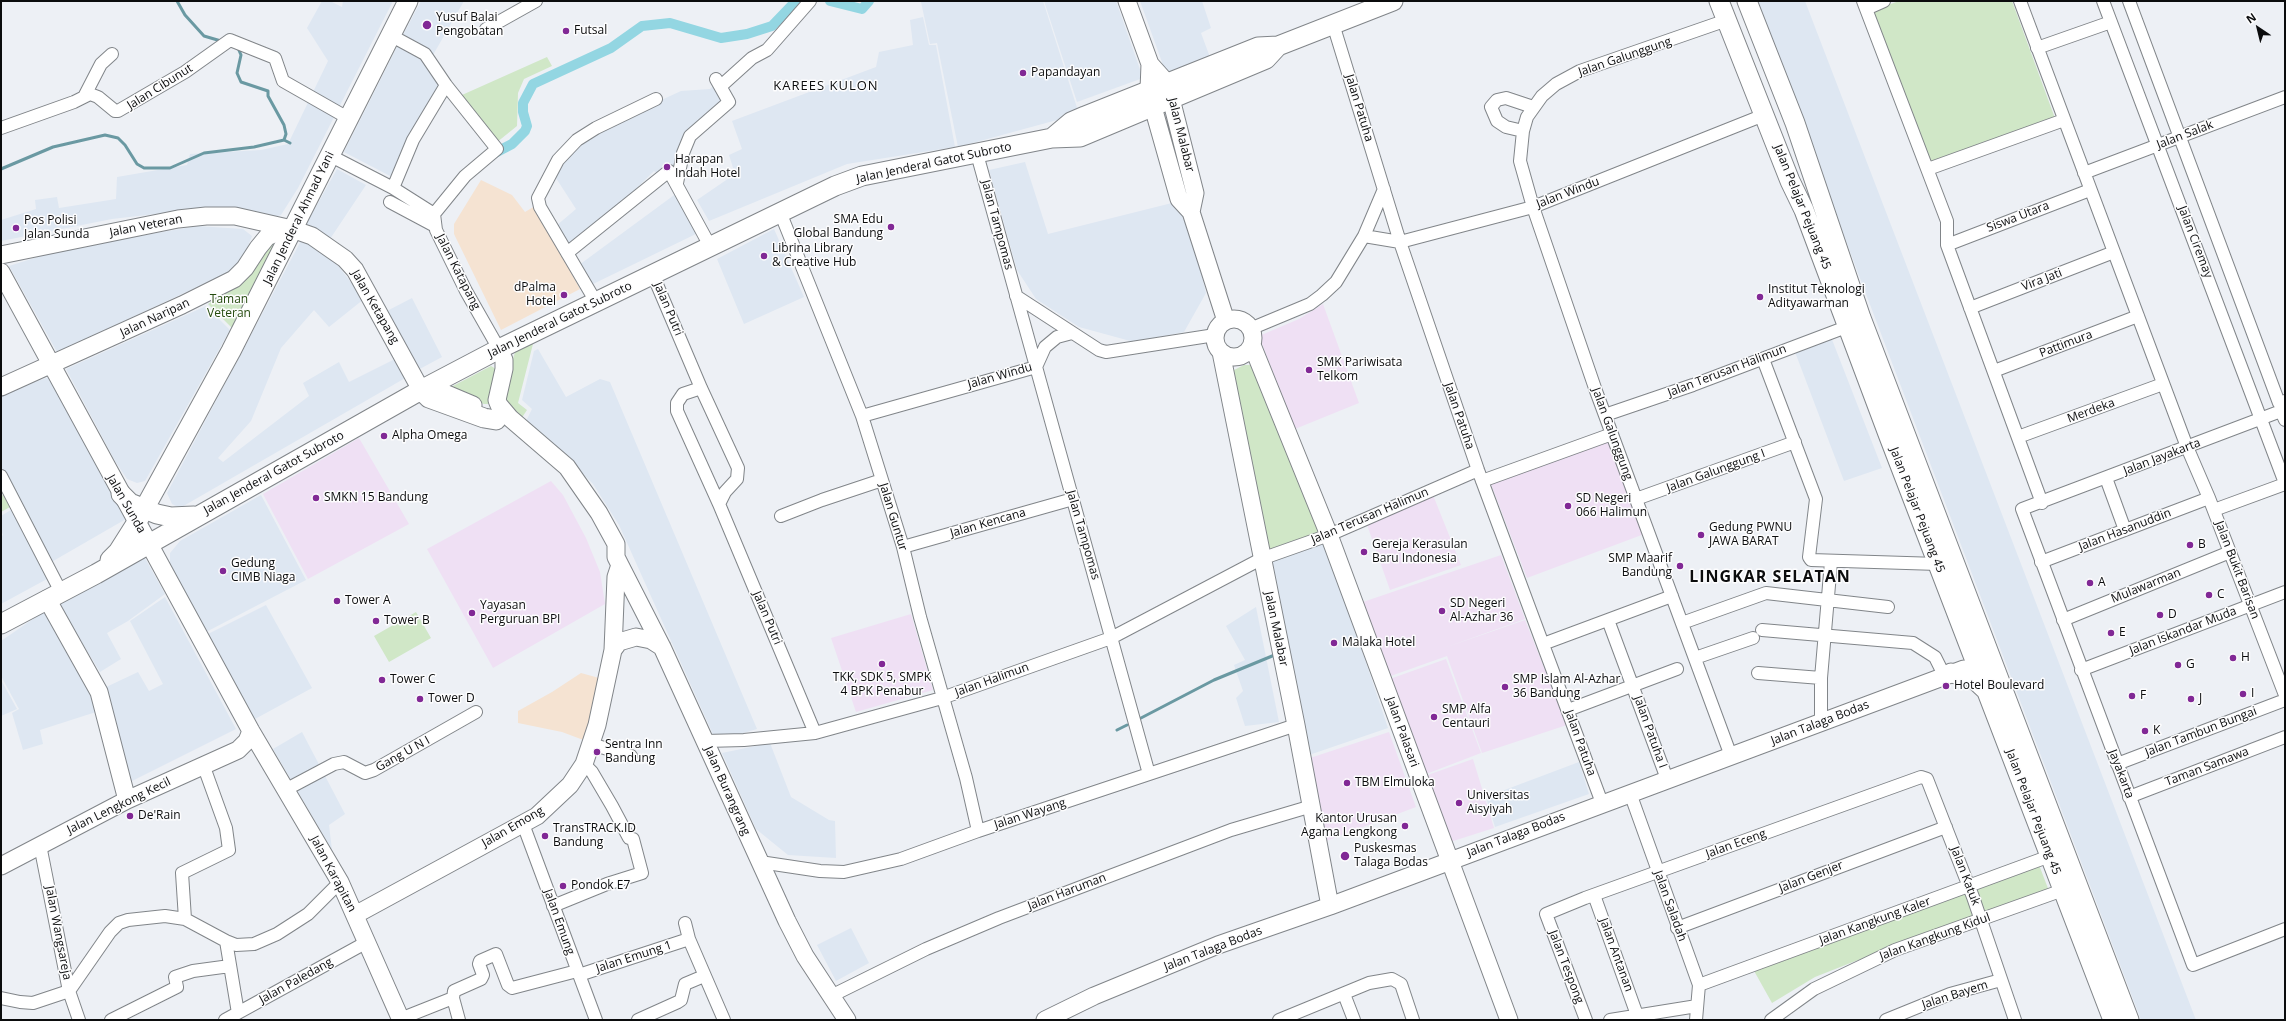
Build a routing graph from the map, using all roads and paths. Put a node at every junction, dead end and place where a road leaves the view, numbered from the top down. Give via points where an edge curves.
1 (408, 1) edge
2 (536, 1) edge
3 (810, 1) edge
4 (1127, 1) edge
5 (1393, 1) edge
6 (1719, 1) edge
7 (1732, 1) edge
8 (1747, 1) edge
9 (1884, 1) edge
10 (2020, 1) edge
11 (2103, 1) edge
12 (2129, 1) edge
13 (1864, 5) edge
14 (1727, 20) junction
15 (2111, 22) junction
16 (1333, 24) junction
17 (486, 29) dead end
18 (390, 35) junction
19 (2038, 48) junction
20 (112, 54) dead end
21 (1150, 64) junction
22 (446, 85) junction
23 (1169, 91) junction
24 (85, 95) junction
25 (2285, 97) edge
26 (1151, 98) junction
27 (656, 99) dead end
28 (1533, 108) junction
29 (1771, 115) junction
30 (348, 118) junction
31 (2064, 120) junction
32 (1, 128) edge
33 (1523, 131) junction
34 (2179, 137) junction
35 (2158, 145) junction
36 (977, 154) junction
37 (329, 155) junction
38 (1928, 169) junction
39 (2084, 173) junction
40 (677, 183) junction
41 (393, 188) junction
42 (1384, 189) junction
43 (2090, 190) junction
44 (390, 202) dead end
45 (1533, 207) junction
46 (1813, 208) junction
47 (780, 212) junction
48 (1191, 212) junction
49 (434, 219) junction
50 (292, 229) junction
51 (1364, 236) junction
52 (1400, 242) junction
53 (1946, 245) junction
54 (710, 246) junction
55 (2114, 252) junction
56 (567, 253) junction
57 (1, 255) edge
58 (1, 272) edge
59 (653, 275) junction
60 (1016, 296) junction
61 (596, 302) junction
62 (1970, 308) junction
63 (2138, 316) junction
64 (1226, 321) junction
65 (1849, 326) junction
66 (1072, 333) junction
67 (1215, 335) junction
68 (1251, 337) junction
69 (499, 349) junction
70 (1221, 352) junction
71 (1763, 359) junction
72 (51, 365) junction
73 (1036, 367) junction
74 (1994, 371) junction
75 (2163, 384) junction
76 (1, 387) edge
77 (424, 388) junction
78 (701, 388) junction
79 (2284, 411) edge
80 (1605, 415) junction
81 (862, 416) junction
82 (2261, 419) junction
83 (496, 420) joint
84 (1612, 434) junction
85 (2018, 437) junction
86 (1795, 442) junction
87 (2187, 447) junction
88 (164, 474) junction
89 (1, 476) edge
90 (1480, 476) junction
91 (2106, 478) junction
92 (882, 480) junction
93 (2285, 483) edge
94 (117, 488) junction
95 (2209, 498) junction
96 (1073, 499) junction
97 (1636, 499) junction
98 (2042, 503) junction
99 (720, 504) junction
100 (2214, 510) junction
101 (206, 511) junction
102 (140, 516) junction
103 (781, 516) dead end
104 (2125, 530) junction
105 (1329, 535) junction
106 (149, 542) junction
107 (903, 547) junction
108 (2230, 552) junction
109 (1262, 559) junction
110 (618, 561) junction
111 (1831, 562) junction
112 (2041, 562) junction
113 (1938, 564) junction
114 (96, 574) junction
115 (2285, 592) edge
116 (54, 596) junction
117 (1672, 596) junction
118 (1829, 601) junction
119 (2250, 605) junction
120 (1888, 607) dead end
121 (1608, 620) junction
122 (2063, 620) junction
123 (1682, 623) junction
124 (1, 624) edge
125 (1762, 630) dead end
126 (1825, 635) junction
127 (1111, 638) junction
128 (1753, 638) dead end
129 (1968, 642) junction
130 (1543, 644) junction
131 (662, 647) junction
132 (613, 650) junction
133 (1695, 658) junction
134 (1984, 662) junction
135 (1677, 669) dead end
136 (2081, 670) junction
137 (1758, 673) dead end
138 (1947, 674) junction
139 (1821, 678) junction
140 (1633, 686) junction
141 (1987, 692) junction
142 (2285, 695) edge
143 (942, 698) junction
144 (2285, 700) edge
145 (1568, 710) junction
146 (476, 712) dead end
147 (1821, 722) junction
148 (1296, 725) junction
149 (815, 733) junction
150 (2285, 737) edge
151 (255, 739) junction
152 (705, 741) junction
153 (591, 744) junction
154 (631, 756) dead end
155 (1731, 756) junction
156 (584, 764) junction
157 (2117, 764) junction
158 (204, 767) junction
159 (1149, 774) junction
160 (1667, 779) junction
161 (1927, 779) joint
162 (285, 790) junction
163 (1630, 793) junction
164 (2130, 797) junction
165 (127, 800) junction
166 (1602, 803) junction
167 (1312, 806) junction
168 (523, 824) junction
169 (1946, 827) junction
170 (978, 831) junction
171 (40, 845) junction
172 (2050, 856) junction
173 (1449, 861) junction
174 (760, 862) junction
175 (1, 866) edge
176 (1658, 872) junction
177 (340, 882) junction
178 (1969, 886) junction
179 (2063, 890) junction
180 (1594, 895) junction
181 (553, 906) junction
182 (1330, 906) junction
183 (355, 915) junction
184 (1546, 915) joint
185 (185, 919) junction
186 (1981, 920) junction
187 (685, 923) dead end
188 (1677, 928) junction
189 (2285, 929) edge
190 (689, 939) junction
191 (226, 941) junction
192 (367, 942) junction
193 (230, 966) junction
194 (578, 973) junction
195 (704, 976) junction
196 (2001, 980) junction
197 (1699, 985) junction
198 (70, 991) junction
199 (1344, 994) junction
200 (831, 996) junction
201 (1, 998) edge
202 (453, 998) junction
203 (1, 1002) edge
204 (20, 1002) junction
205 (242, 1013) edge
206 (1637, 1015) junction
207 (1698, 1015) edge
208 (79, 1020) edge
209 (111, 1020) edge
210 (225, 1020) edge
211 (401, 1020) edge
212 (459, 1020) edge
213 (596, 1020) edge
214 (638, 1020) edge
215 (724, 1020) edge
216 (847, 1020) edge
217 (1045, 1020) edge
218 (1279, 1020) edge
219 (1354, 1020) edge
220 (1413, 1020) edge
221 (1509, 1020) edge
222 (1586, 1020) edge
223 (1610, 1020) edge
224 (1771, 1020) edge
225 (1886, 1020) edge
226 (2015, 1020) edge
227 (2113, 1020) edge
228 (2129, 1020) edge

1 - 18 main road, Jalan Jenderal Ahmad Yani
2 - 17 street
3 - 40 street via 767,50 718,83 729,102 690,136 683,153
4 - 21 street, Jalan Malabar
5 - 16 main road, Jalan Jenderal Gatot Subroto
6 - 14 main road
7 - 29 main road
8 - 46 main road, Jalan Pelajar Pejuang 45 via 1796,123
9 - 13 street
10 - 19 street, Jalan Bukit Barisan
11 - 15 street, Jalan Ciremay
12 - 34 street, Jalan Ciremay
13 - 38 street
14 - 28 street, Jalan Galunggung via 1580,71 1556,84
14 - 29 main road
15 - 19 street
15 - 35 street, Jalan Ciremay
16 - 23 main road, Jalan Jenderal Gatot Subroto via 1278,46 1266,60
16 - 42 street, Jalan Patuha
18 - 22 street via 425,54
18 - 30 main road, Jalan Jenderal Ahmad Yani
19 - 31 street, Jalan Bukit Barisan
20 - 24 street via 101,64
21 - 23 street, Jalan Malabar
21 - 26 street, Jalan Malabar
22 - 41 street via 413,140
22 - 49 street via 497,148 465,176
23 - 26 main road, Jalan Jenderal Gatot Subroto
23 - 48 street, Jalan Malabar via 1195,193
24 - 30 street, Jalan Cibunut via 94,94 118,111 185,72 230,40 275,58 283,82
24 - 32 street via 74,102
25 - 34 street, Jalan Salak
26 - 36 main road, Jalan Jenderal Gatot Subroto via 1080,137 1052,138
26 - 48 street, Jalan Malabar via 1179,199
27 - 56 street via 596,128 577,140 558,160 538,198
28 - 33 street, Jalan Galunggung
28 - 33 street via 1506,98 1497,100 1491,107 1497,121 1506,127
29 - 45 street, Jalan Windu
29 - 46 main road
30 - 37 main road, Jalan Jenderal Ahmad Yani
31 - 38 street
31 - 39 street, Jalan Bukit Barisan
33 - 45 street, Jalan Galunggung via 1520,161
34 - 35 street, Jalan Salak
34 - 79 street, Jalan Ciremay via 2279,404
35 - 39 street, Jalan Salak
35 - 82 street, Jalan Ciremay
36 - 47 main road, Jalan Jenderal Gatot Subroto via 862,176
36 - 60 street, Jalan Tampomas
37 - 41 street
37 - 50 main road, Jalan Jenderal Ahmad Yani
38 - 53 street via 1947,221
39 - 43 street, Jalan Bukit Barisan
40 - 54 street
40 - 56 street via 669,170
41 - 49 street
42 - 51 street
42 - 52 street, Jalan Patuha
43 - 53 street, Siswa Utara
43 - 55 street, Jalan Bukit Barisan
44 - 49 street
45 - 52 street, Jalan Windu
45 - 80 street, Jalan Galunggung
46 - 65 main road, Jalan Pelajar Pejuang 45
46 - 134 main road, Jalan Pelajar Pejuang 45 via 1861,318
47 - 54 main road, Jalan Jenderal Gatot Subroto
47 - 81 street, Jalan Guntur
48 - 64 street, Jalan Malabar
49 - 69 street, Jalan Katapang via 466,291
50 - 57 street, Jalan Veteran via 235,216 206,216 178,219
50 - 72 street, Jalan Naripan via 282,230 267,237 234,279
50 - 77 street, Jalan Ketapang via 312,236 345,259 355,270
50 - 88 main road, Jalan Jenderal Ahmad Yani via 231,351
51 - 52 street, Jalan Windu
51 - 68 street via 1336,282 1322,295
52 - 90 street, Jalan Patuha
53 - 62 street
54 - 59 main road, Jalan Jenderal Gatot Subroto
55 - 62 street, Vira Jati
55 - 63 street, Jalan Bukit Barisan
56 - 61 street
58 - 72 street, Jalan Sunda
59 - 61 main road, Jalan Jenderal Gatot Subroto
59 - 78 street, Jalan Putri
60 - 66 street
60 - 73 street, Jalan Tampomas
61 - 69 main road, Jalan Jenderal Gatot Subroto
62 - 74 street
63 - 74 street, Pattimura
63 - 75 street, Jalan Bukit Barisan
64 - 67 street via 1218,327
64 - 68 street via 1237,319 1247,324
65 - 71 street, Jalan Terusan Halimun
65 - 113 main road, Jalan Pelajar Pejuang 45
66 - 67 street via 1106,352
66 - 73 street, Jalan Windu via 1057,337 1045,348
67 - 70 street via 1216,344
68 - 70 street via 1240,356 1230,357
68 - 105 street
69 - 77 main road, Jalan Jenderal Gatot Subroto
69 - 110 street, Jalan Burangrang via 504,360 497,400 499,405 510,418 554,454 578,482 616,544
70 - 109 street, Jalan Malabar
71 - 80 street, Jalan Terusan Halimun
71 - 86 street
72 - 76 street, Jalan Naripan
72 - 94 street, Jalan Sunda
73 - 81 street, Jalan Windu
73 - 96 street, Jalan Tampomas
74 - 85 street
75 - 85 street, Merdeka
75 - 87 street, Jalan Bukit Barisan
77 - 83 main road via 429,398
77 - 101 main road, Jalan Jenderal Gatot Subroto
78 - 99 street, Jalan Putri via 738,468 737,479 725,492
78 - 99 street, Jalan Putri via 683,394 677,403 678,411
79 - 82 street, Jalan Jayakarta
80 - 84 street, Jalan Galunggung
81 - 92 street, Jalan Guntur
82 - 87 street, Jalan Jayakarta
82 - 93 street, Jalan Ciremay
83 - 110 street, Jalan Burangrang via 560,473 578,498 606,548
84 - 90 street, Jalan Terusan Halimun
84 - 97 street, Jalan Galunggung
85 - 98 street
86 - 97 street, Jalan Galunggung I
86 - 111 street via 1816,499 1809,557 1813,561
87 - 91 street, Jalan Jayakarta
87 - 95 street, Jalan Bukit Barisan
88 - 94 main road via 153,487 137,493
88 - 101 main road via 163,496 170,507 178,511
88 - 102 main road, Jalan Jenderal Ahmad Yani
89 - 116 street
90 - 105 street, Jalan Terusan Halimun
90 - 130 street, Jalan Patuha
91 - 98 street, Jalan Jayakarta
91 - 104 street
92 - 103 street
92 - 107 street, Jalan Guntur
93 - 100 street
94 - 102 main road
95 - 100 street, Jalan Bukit Barisan
95 - 104 street, Jalan Hasanuddin
96 - 107 street, Jalan Kencana
96 - 127 street, Jalan Tampomas
97 - 117 street, Jalan Galunggung
98 - 112 street, Jayakarta via 2022,509
99 - 149 street, Jalan Putri
100 - 108 street, Jalan Bukit Barisan
101 - 102 main road via 171,517
101 - 106 main road, Jalan Jenderal Gatot Subroto
102 - 106 street, Jalan Sunda
102 - 114 main road, Jalan Jenderal Ahmad Yani via 118,552
104 - 112 street, Jalan Hasanuddin
105 - 109 street, Jalan Terusan Halimun
105 - 173 street, Jalan Palasari
106 - 114 main road, Jalan Jenderal Gatot Subroto
106 - 151 street, Jalan Sunda
107 - 143 street, Jalan Guntur
108 - 119 street, Jalan Bukit Barisan
108 - 122 street, Mulawarman
109 - 127 street, Jalan Halimun
109 - 148 street, Jalan Malabar
110 - 131 street, Jalan Burangrang
110 - 132 street, Jalan Emong
111 - 113 street
111 - 118 street
112 - 122 street, Jayakarta
113 - 129 main road, Jalan Pelajar Pejuang 45
114 - 116 main road
115 - 119 street, Jalan Iskandar Muda
116 - 124 main road
116 - 165 street via 99,692
117 - 121 street
117 - 123 street, Jalan Galunggung
118 - 120 street
118 - 123 street via 1766,593
118 - 126 street
119 - 136 street, Jalan Iskandar Muda
119 - 142 street, Jalan Bukit Barisan
121 - 130 street
121 - 140 street, Jalan Patuha I
122 - 136 street, Jayakarta
123 - 133 street, Jalan Galunggung
125 - 126 street
126 - 138 street via 1913,644 1935,657
126 - 139 street
127 - 143 street, Jalan Halimun
127 - 159 street, Jalan Tampomas
128 - 133 street
129 - 134 main road, Jalan Pelajar Pejuang 45
129 - 138 main road
130 - 145 street, Jalan Patuha
131 - 132 street via 650,640 636,637 619,642
131 - 152 street, Jalan Burangrang
132 - 153 street, Jalan Emong
133 - 155 street, Jalan Galunggung
134 - 138 street, Jalan Talaga Bodas
134 - 141 main road, Jalan Pelajar Pejuang 45
134 - 228 main road, Jalan Pelajar Pejuang 45
135 - 140 street, Jalan Patuha I
136 - 157 street, Jayakarta
137 - 139 street
138 - 141 main road via 1972,677
138 - 147 street, Jalan Talaga Bodas
139 - 147 street
140 - 145 street, Jalan Patuha I
140 - 160 street, Jalan Patuha I
141 - 172 main road, Jalan Pelajar Pejuang 45
143 - 149 street, Jalan Halimun
143 - 170 street, Jalan Guntur via 966,778
144 - 157 street, Jalan Tambun Bungai
145 - 166 street, Jalan Patuha
146 - 162 street, Gang U N I via 374,770 365,773 344,762 334,764
147 - 155 street, Jalan Talaga Bodas
148 - 159 street, Jalan Wayang
148 - 167 street, Jalan Malabar
149 - 152 street, Jalan Halimun
150 - 164 street, Taman Samawa
151 - 158 street, Jalan Lengkong Kecil via 247,741 238,750
151 - 162 street, Jalan Karapitan
152 - 174 street, Jalan Burangrang
153 - 154 street
153 - 156 street, Jalan Emong
155 - 160 street, Jalan Talaga Bodas
156 - 168 street, Jalan Emong via 558,799
156 - 181 street via 596,779 629,838 632,838 642,873
157 - 164 street, Jayakarta
158 - 165 street, Jalan Lengkong Kecil
158 - 185 street via 226,828 229,850 182,873
159 - 170 street, Jalan Wayang
160 - 163 street, Jalan Talaga Bodas
161 - 169 street, Jalan Katuk
161 - 176 street, Jalan Eceng via 1919,777
162 - 177 street, Jalan Karapitan
163 - 166 street, Jalan Talaga Bodas
163 - 176 street, Jalan Saladah
164 - 189 street, Jayakarta via 2193,965
165 - 171 street, Jalan Lengkong Kecil
166 - 173 street, Jalan Talaga Bodas
167 - 182 street, Jalan Malabar
167 - 200 street, Jalan Haruman via 1231,830 999,918 926,949
168 - 181 street, Jalan Emung
168 - 183 street, Jalan Emong
169 - 178 street, Jalan Katuk
169 - 188 street, Jalan Genjer
170 - 174 street, Jalan Wayang via 901,859 844,872 820,872
171 - 175 street, Jalan Lengkong Kecil
171 - 198 street, Jalan Wangsareja
172 - 178 street, Jalan Kangkung Kaler
172 - 179 main road, Jalan Pelajar Pejuang 45
173 - 182 street, Jalan Talaga Bodas
173 - 221 street, Jalan Palasari
174 - 200 street, Jalan Burangrang via 805,956
176 - 180 street, Jalan Eceng
176 - 188 street, Jalan Saladah
177 - 183 street, Jalan Karapitan
177 - 191 street via 308,914 269,938 246,946
178 - 186 street, Jalan Katuk
178 - 197 street, Jalan Kangkung Kaler
179 - 186 street, Jalan Kangkung Kidul
179 - 227 main road, Jalan Pelajar Pejuang 45
180 - 184 street, Jalan Eceng
180 - 206 street, Jalan Antanan
181 - 194 street, Jalan Emung
182 - 217 street, Jalan Talaga Bodas via 1211,948 1094,996
183 - 192 street, Jalan Karapitan
184 - 222 street, Jalan Tespong
185 - 191 street
185 - 198 street via 165,916 119,923 110,932
186 - 196 street, Jalan Katuk
186 - 224 street, Jalan Kangkung Kidul via 1895,950 1814,989
187 - 190 street
188 - 197 street, Jalan Saladah
190 - 194 street, Jalan Emung 1
190 - 195 street
191 - 193 street
192 - 205 street, Jalan Paledang
192 - 211 street, Jalan Karapitan
193 - 205 street
193 - 209 street via 193,971 175,977 177,988
194 - 202 street, Jalan Emung 1 via 512,988 508,985 496,954 480,961 483,976 481,979 454,990
194 - 213 street, Jalan Emung
195 - 214 street via 685,984 681,1000 678,1002
195 - 215 street
196 - 225 street, Jalan Bayem via 1950,994
196 - 226 street, Jalan Katuk
197 - 207 street, Jalan Saladah
198 - 204 street via 33,1002
198 - 208 street, Jalan Wangsareja
199 - 218 street
199 - 219 street
199 - 220 street via 1380,980 1395,980 1401,984
200 - 216 street, Jalan Burangrang
201 - 204 street
202 - 211 street
202 - 212 street
203 - 204 street
205 - 210 street, Jalan Paledang
206 - 207 street
206 - 223 street

